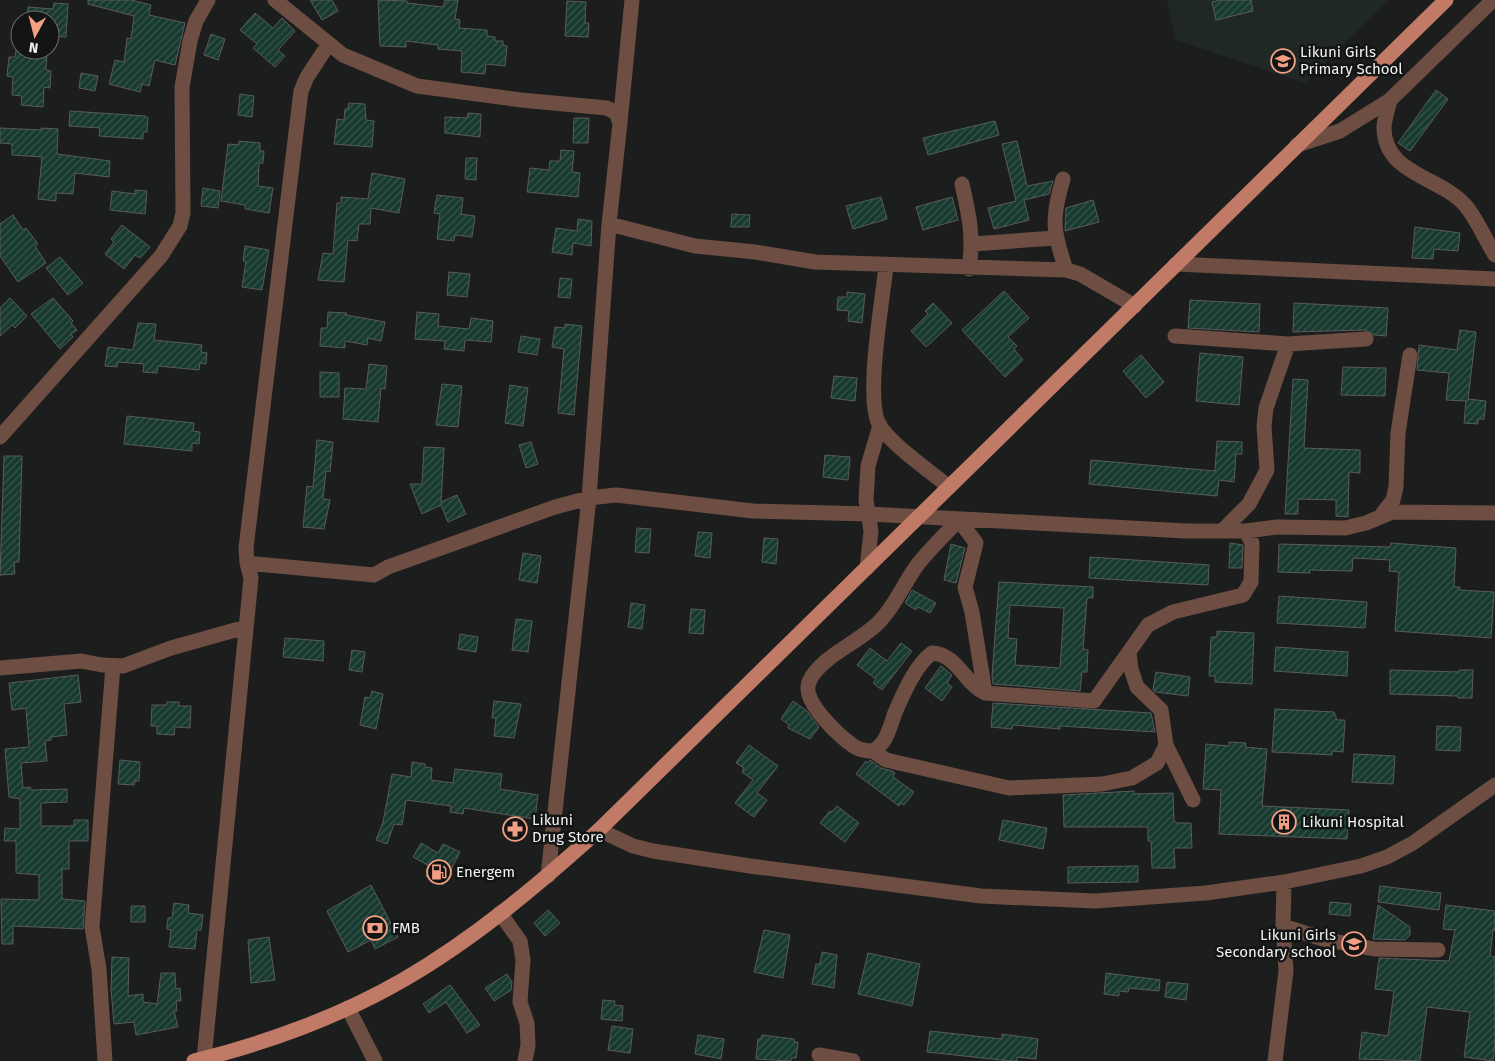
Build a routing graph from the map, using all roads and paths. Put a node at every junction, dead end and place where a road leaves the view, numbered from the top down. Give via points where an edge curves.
1 (208, 0) edge
2 (274, 0) edge
3 (632, 0) edge
4 (1446, 0) edge
5 (1493, 0) edge
6 (328, 45) junction
7 (1390, 100) junction
8 (620, 123) junction
9 (1295, 146) junction
10 (1063, 179) dead end
11 (962, 184) dead end
12 (609, 224) junction
13 (1055, 238) junction
14 (973, 244) junction
15 (1495, 255) edge
16 (1176, 264) junction
17 (886, 266) junction
18 (969, 269) junction
19 (1066, 270) junction
20 (1495, 279) edge
21 (1135, 306) junction
22 (1176, 336) dead end
23 (1366, 339) dead end
24 (1288, 344) junction
25 (1410, 355) dead end
26 (880, 425) junction
27 (0, 437) edge
28 (949, 487) junction
29 (589, 498) junction
30 (1495, 513) edge
31 (869, 514) junction
32 (1380, 517) junction
33 (919, 518) junction
34 (959, 520) junction
35 (1222, 531) junction
36 (1246, 531) junction
37 (247, 563) junction
38 (867, 568) junction
39 (246, 627) junction
40 (1129, 653) junction
41 (113, 666) junction
42 (0, 668) edge
43 (985, 693) junction
44 (1166, 745) junction
45 (873, 751) junction
46 (1495, 785) edge
47 (1193, 800) dead end
48 (599, 830) junction
49 (548, 876) junction
50 (1284, 882) junction
51 (500, 913) junction
52 (1283, 926) junction
53 (1438, 950) dead end
54 (348, 1008) junction
55 (819, 1055) dead end
56 (199, 1060) edge
57 (105, 1061) edge
58 (375, 1061) edge
59 (525, 1061) edge
60 (853, 1061) edge
61 (1275, 1061) edge

1 - 27 street via 196,21 190,41 182,87 182,213 175,237
2 - 6 street
3 - 8 street
4 - 9 main road
5 - 7 street
6 - 8 street via 343,55 417,86 607,108 616,113
6 - 37 street via 301,91 246,548
7 - 9 street via 1340,130
7 - 15 street via 1384,126 1387,146 1402,167 1446,190 1465,206
8 - 12 street
9 - 16 main road
10 - 13 street via 1053,220
11 - 14 street
12 - 17 street via 695,246 815,262
12 - 29 street
13 - 14 street
13 - 19 street
14 - 18 street
16 - 20 street
16 - 21 main road
17 - 18 street
17 - 26 street via 874,387 874,408
18 - 19 street
19 - 21 street via 1080,274
21 - 28 main road
22 - 24 street
23 - 24 street
24 - 35 street via 1266,408 1266,470 1249,504
25 - 32 street via 1398,433 1396,487 1393,500
26 - 28 street
26 - 31 street via 868,466 866,500
28 - 33 main road
29 - 31 street via 616,495 752,511
29 - 37 street via 555,507 388,567 374,575
29 - 49 street
30 - 32 street via 1392,512
31 - 33 street
31 - 38 street via 871,531
32 - 36 street via 1345,528 1277,527
33 - 34 street
33 - 38 main road
34 - 35 street
34 - 43 street via 976,543 965,587
34 - 45 street via 917,565 880,622 835,654 808,683 807,694 812,705 856,747
35 - 36 street
36 - 40 street via 1252,543 1251,582 1243,595 1173,612 1148,625
37 - 39 street via 251,578
38 - 48 main road
39 - 41 street via 171,648 134,663
39 - 56 street
40 - 43 street via 1094,701
40 - 44 street via 1137,687 1160,710
41 - 42 street via 81,661
41 - 57 street via 92,927 99,969
43 - 45 street via 976,689 951,659 932,652 924,659 896,708 885,740
44 - 45 street via 1157,763 1132,778 1102,784 1009,788 886,760
44 - 47 street
46 - 50 street via 1413,843 1387,857 1362,866
48 - 49 main road
48 - 50 street via 633,846 653,851 991,897 1114,900 1196,894
49 - 51 main road
50 - 52 street
51 - 54 main road via 403,980
51 - 59 street via 520,940 523,960 520,1002 528,1023
52 - 53 street via 1322,939 1374,949
52 - 61 street via 1286,971
54 - 56 main road
54 - 58 street
55 - 60 street

